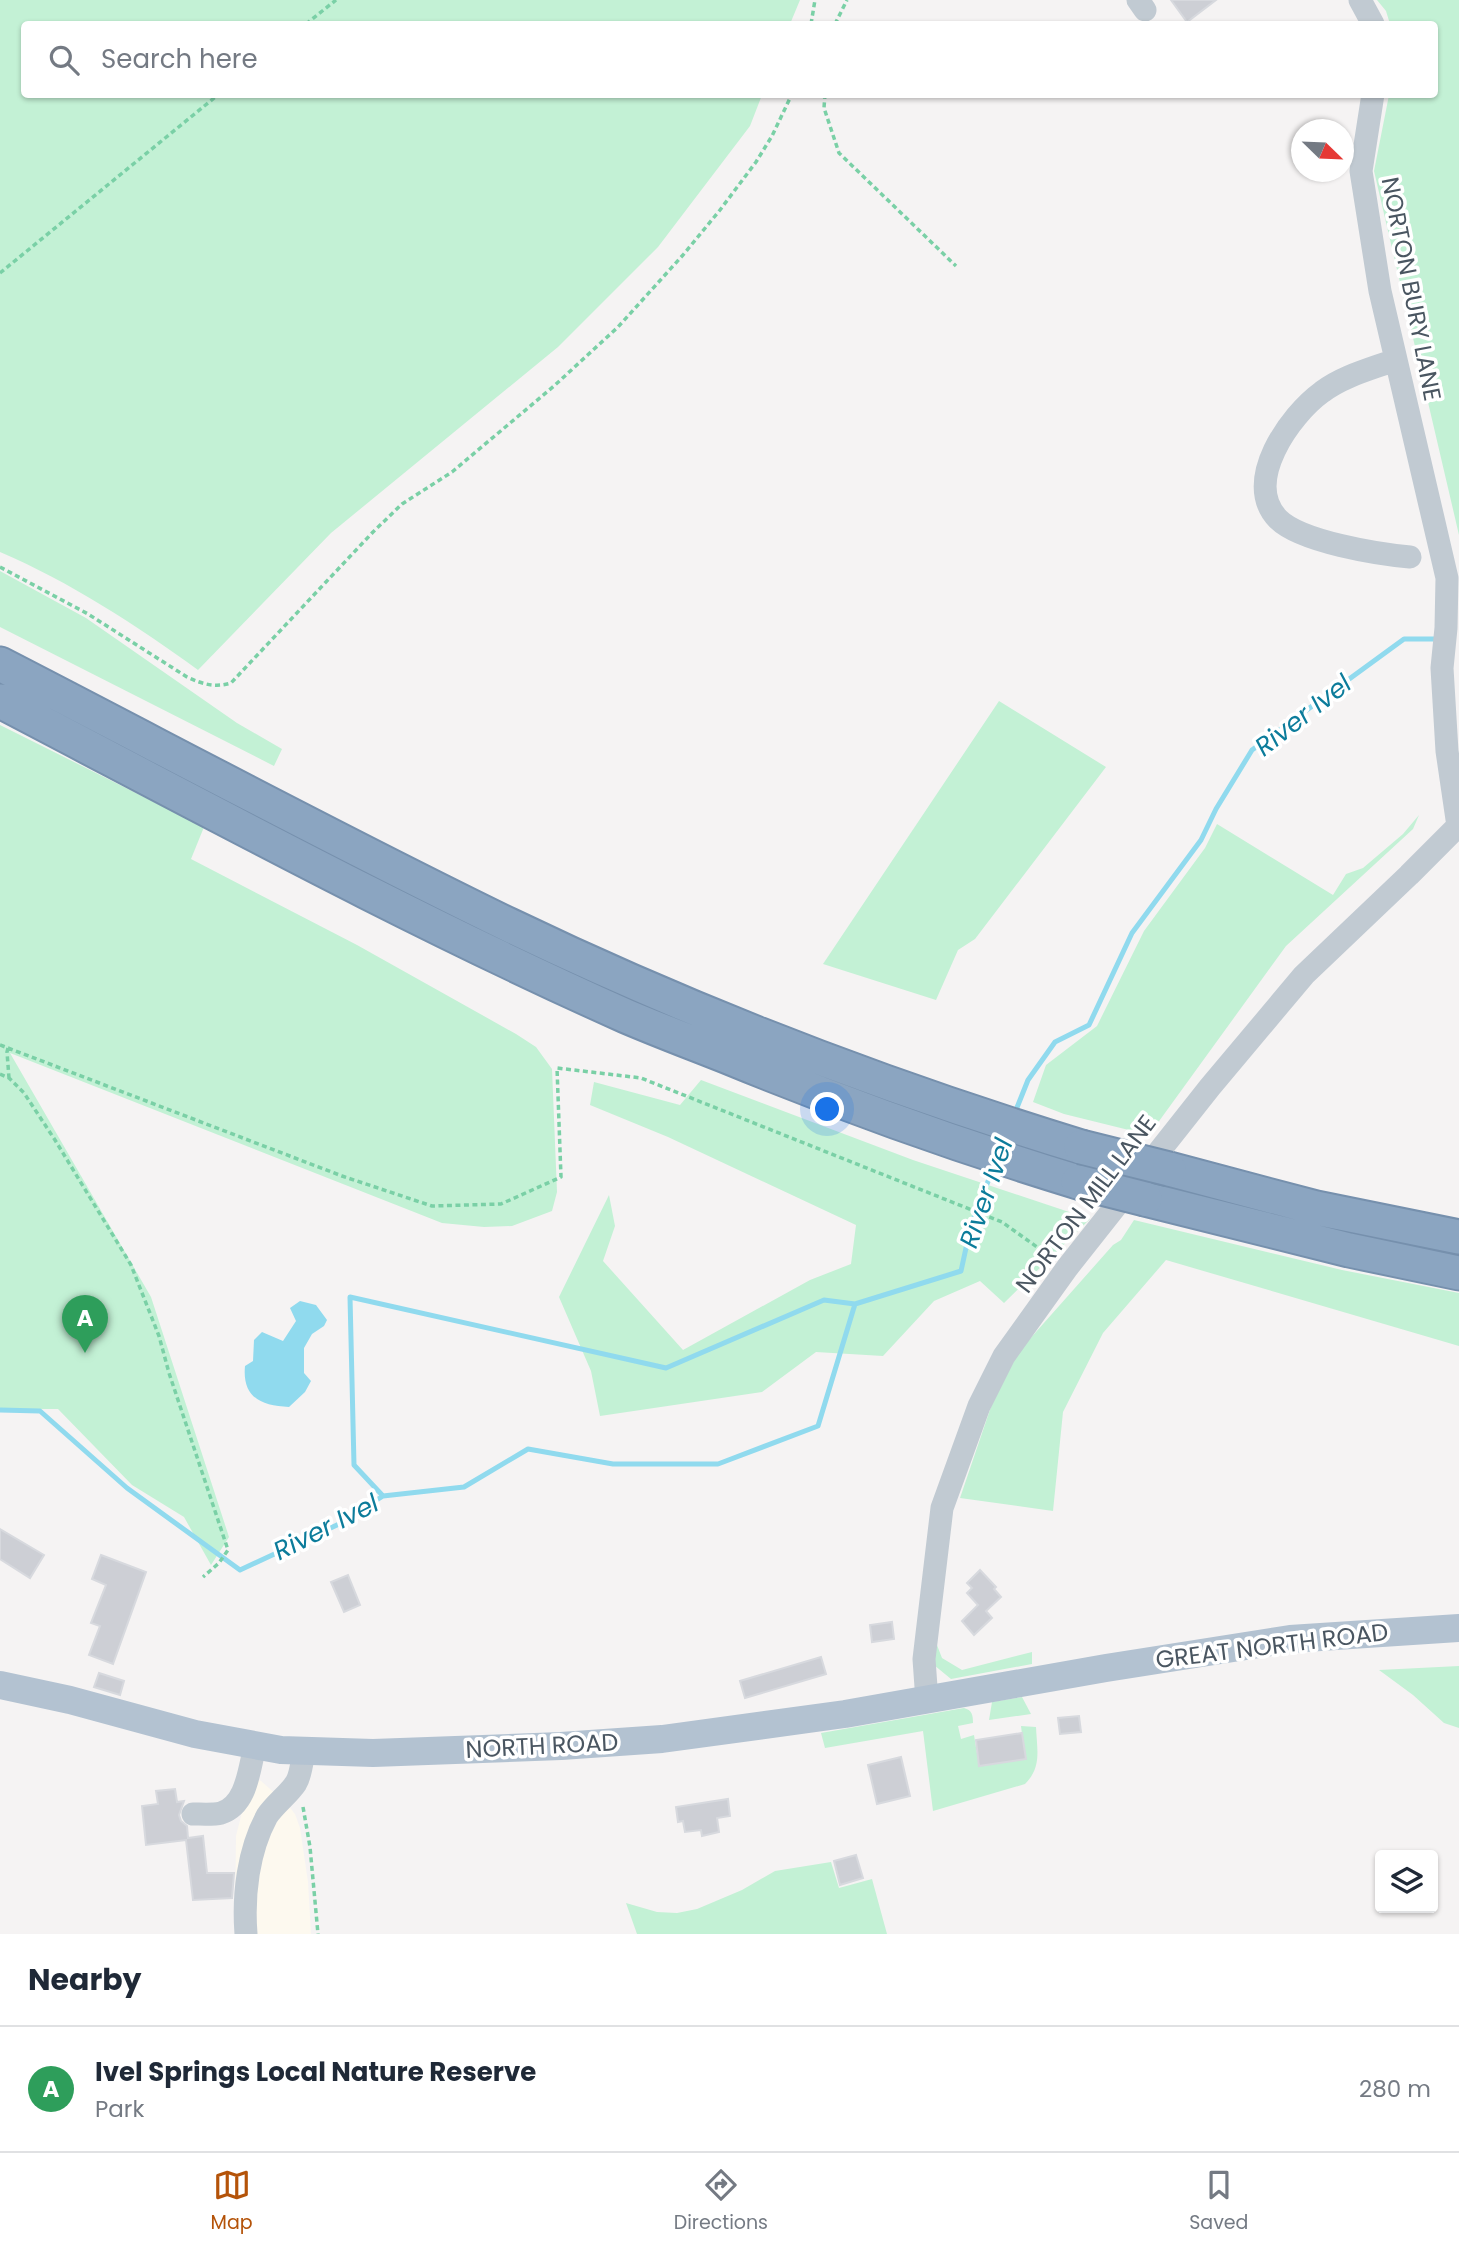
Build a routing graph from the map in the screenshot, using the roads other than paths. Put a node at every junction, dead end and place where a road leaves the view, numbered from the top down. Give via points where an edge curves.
1 (1360, 0) edge
2 (1371, 21) edge
3 (1372, 98) edge
4 (1395, 360) junction
5 (1410, 557) dead end
6 (0, 664) edge
7 (0, 701) edge
8 (1458, 826) edge
9 (1459, 1237) edge
10 (1459, 1273) edge
11 (1459, 1628) edge
12 (1086, 1672) joint
13 (0, 1685) edge
14 (927, 1701) junction
15 (254, 1746) junction
16 (304, 1751) junction
17 (193, 1814) dead end
18 (246, 1934) edge

1 - 2 street
3 - 4 street, NORTON BURY LANE via 1361,171
4 - 5 street via 1341,380 1307,404 1273,452 1265,484 1272,512 1293,529 1363,550
4 - 8 street, NORTON BURY LANE via 1447,578 1442,668
6 - 9 highway, bridge via 498,919 727,1022 852,1071 1081,1147 1316,1208
7 - 10 highway, bridge via 495,955 629,1017 835,1101 1078,1182
8 - 14 street, NORTON MILL LANE via 1304,975 1209,1087 1004,1356 979,1406 942,1508 924,1659
11 - 12 main road, GREAT NORTH ROAD via 1290,1639
12 - 14 main road, NORTH ROAD
13 - 15 main road, NORTH ROAD
14 - 16 main road, NORTH ROAD via 662,1739 373,1754
15 - 16 main road, NORTH ROAD
15 - 17 street via 240,1797 220,1813
16 - 18 street via 298,1780 269,1813 256,1839 249,1868

